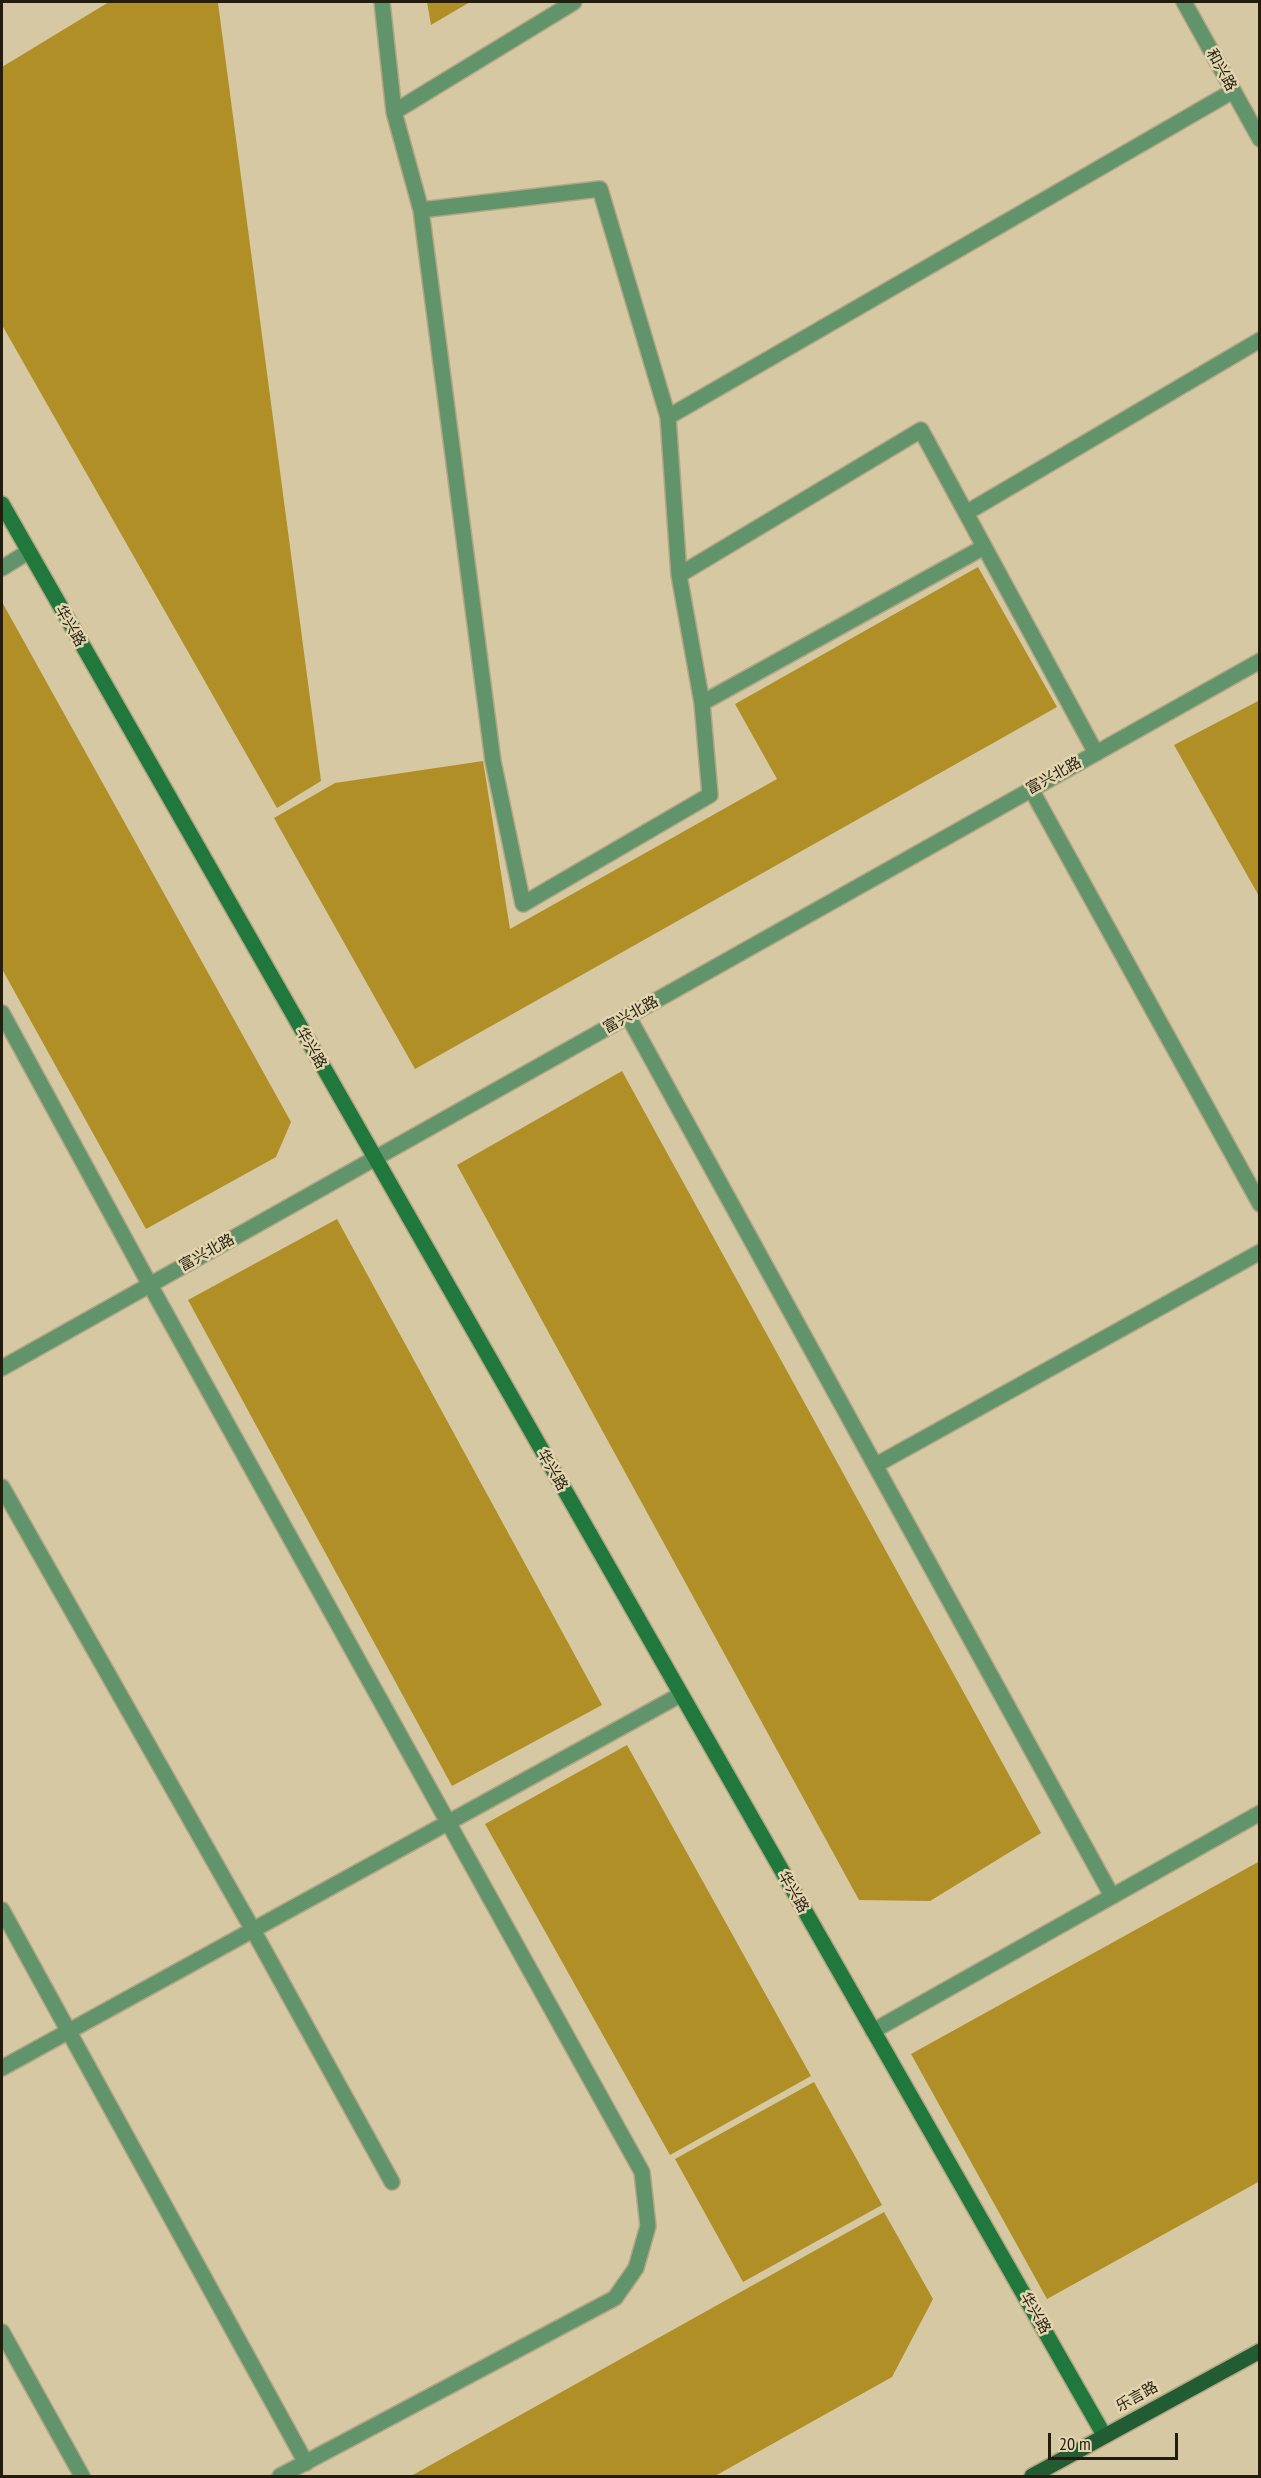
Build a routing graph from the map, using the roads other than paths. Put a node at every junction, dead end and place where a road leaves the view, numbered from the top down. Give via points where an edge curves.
1 (382, 2) edge
2 (574, 2) edge
3 (1184, 2) edge
4 (1233, 91) junction
5 (394, 112) junction
6 (1260, 138) edge
7 (421, 210) junction
8 (1260, 340) edge
9 (668, 417) junction
10 (2, 504) edge
11 (966, 513) junction
12 (984, 547) junction
13 (28, 552) junction
14 (2, 568) edge
15 (679, 575) junction
16 (1260, 661) edge
17 (702, 703) junction
18 (1096, 753) junction
19 (1031, 789) junction
20 (2, 1013) edge
21 (628, 1016) junction
22 (375, 1159) junction
23 (1260, 1204) edge
24 (1260, 1252) edge
25 (150, 1285) junction
26 (2, 1368) edge
27 (876, 1465) junction
28 (2, 1487) edge
29 (680, 1695) junction
30 (1260, 1813) edge
31 (448, 1822) junction
32 (1112, 1896) junction
33 (2, 1910) edge
34 (253, 1930) junction
35 (873, 2031) junction
36 (69, 2032) junction
37 (2, 2068) edge
38 (392, 2182) dead end
39 (2, 2332) edge
40 (1260, 2351) edge
41 (1104, 2435) junction
42 (306, 2463) junction
43 (82, 2476) edge
44 (280, 2476) edge
45 (1032, 2476) edge

1 - 5 street
2 - 5 street
3 - 4 street, 和兴路
4 - 6 street, 和兴路
4 - 9 street
5 - 7 street
7 - 9 street via 600,189
7 - 17 street via 493,761 523,904 710,795
8 - 11 street
9 - 15 street
10 - 13 main road, 华兴路
11 - 12 street
11 - 15 street via 921,430
12 - 17 street
12 - 18 street
13 - 14 street
13 - 22 main road, 华兴路
15 - 17 street
16 - 18 street, 富兴北路
18 - 19 street, 富兴北路
19 - 21 street, 富兴北路
19 - 23 street
20 - 25 street
21 - 22 street, 富兴北路
21 - 27 street
22 - 25 street, 富兴北路
22 - 29 main road, 华兴路
24 - 27 street
25 - 26 street, 富兴北路
25 - 31 street
27 - 32 street
28 - 34 street
29 - 31 street
29 - 35 main road, 华兴路
30 - 32 street
31 - 34 street
31 - 42 street via 642,2172 648,2226 636,2268 615,2298
32 - 35 street
33 - 36 street
34 - 36 street
34 - 38 street
35 - 41 main road, 华兴路
36 - 37 street
36 - 42 street
39 - 43 street
40 - 41 main road, 乐言路
41 - 45 main road, 乐言路
42 - 44 street

